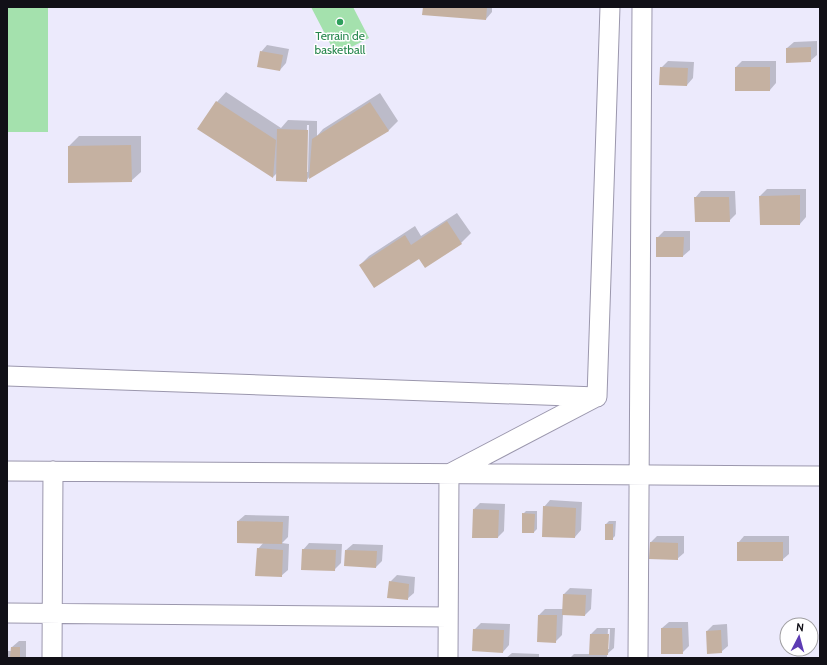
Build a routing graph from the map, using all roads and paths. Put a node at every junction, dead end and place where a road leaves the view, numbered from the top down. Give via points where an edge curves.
1 (610, 7) edge
2 (642, 7) edge
3 (7, 376) edge
4 (597, 397) junction
5 (7, 470) edge
6 (53, 471) junction
7 (449, 474) junction
8 (639, 475) junction
9 (820, 476) edge
10 (7, 613) edge
11 (52, 614) junction
12 (448, 617) junction
13 (52, 658) edge
14 (448, 658) edge
15 (638, 658) edge

1 - 4 street
2 - 8 street
3 - 4 street
4 - 7 street
5 - 6 street
6 - 7 street
6 - 11 street
7 - 8 street
7 - 12 street
8 - 9 street
8 - 15 street
10 - 11 street
11 - 12 street
11 - 13 street
12 - 14 street

